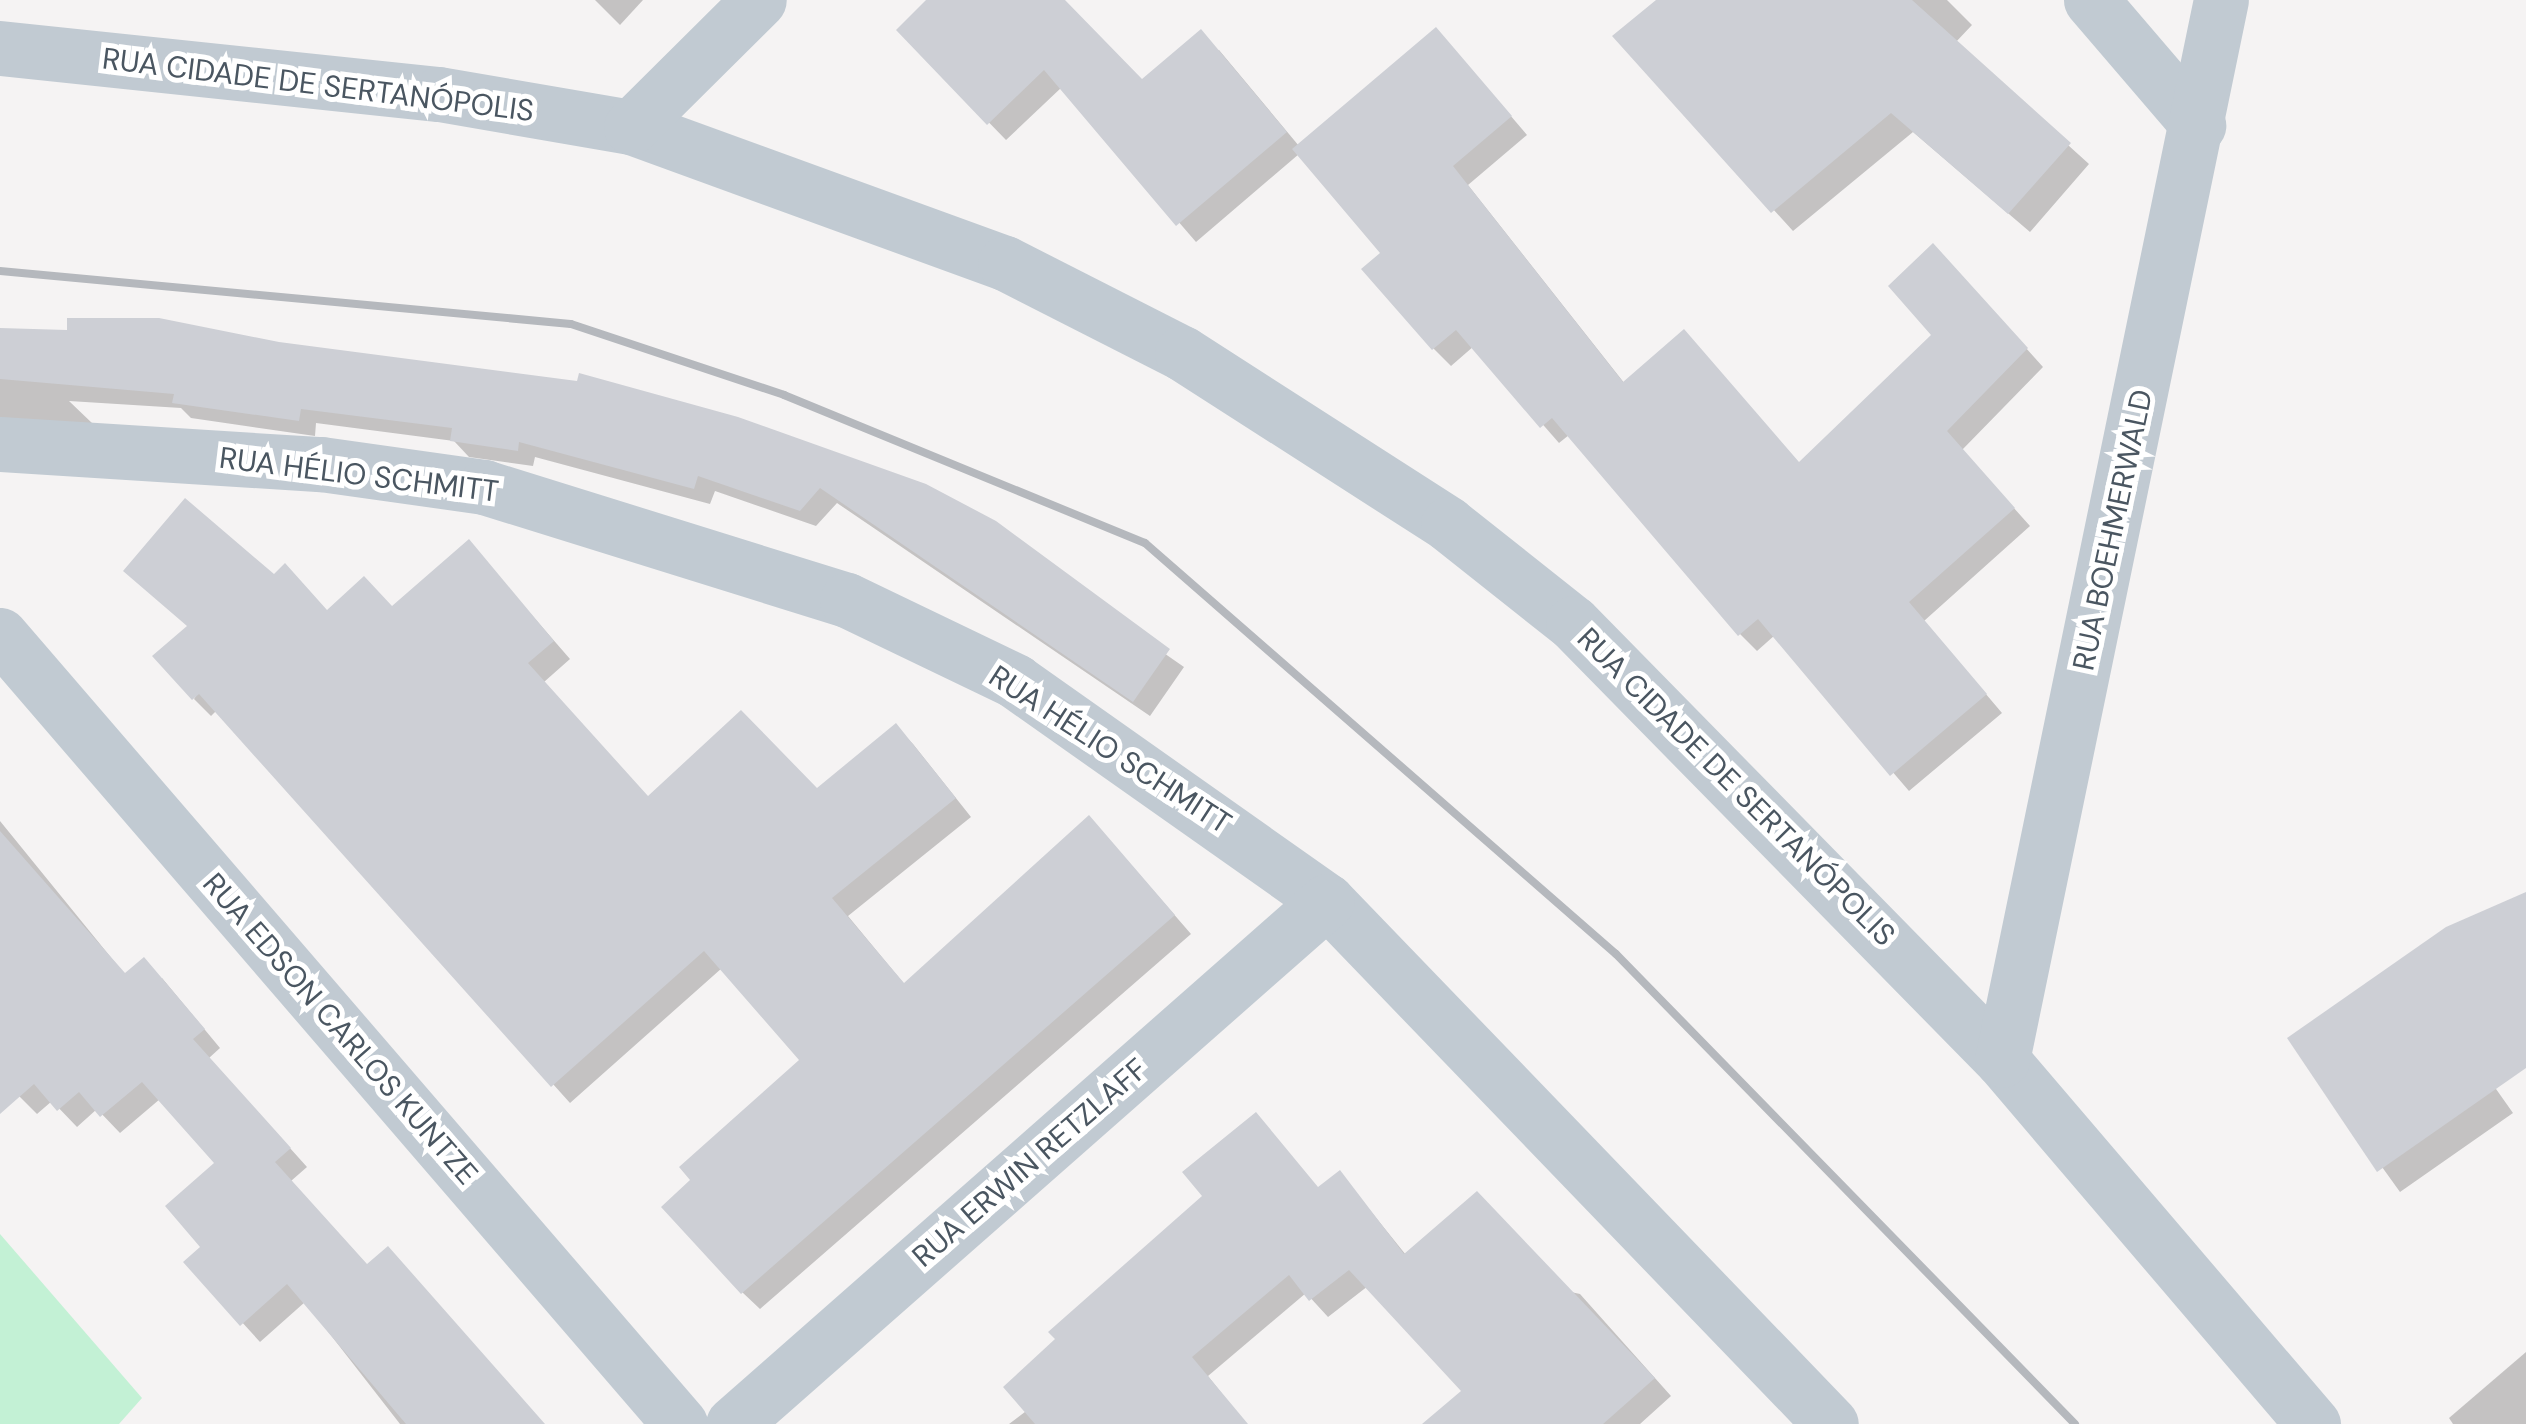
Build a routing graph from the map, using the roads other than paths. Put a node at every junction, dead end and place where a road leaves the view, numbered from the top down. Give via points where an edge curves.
1 (760, 0) edge
2 (2091, 0) edge
3 (2222, 0) edge
4 (0, 48) edge
5 (2198, 125) junction
6 (631, 127) junction
7 (0, 444) edge
8 (0, 635) edge
9 (1327, 901) junction
10 (2002, 1060) junction
11 (680, 1424) edge
12 (733, 1424) edge
13 (1831, 1424) edge
14 (2314, 1424) edge

1 - 6 street
2 - 5 street
3 - 5 street, RUA BOEHMERWALD
4 - 6 street, RUA CIDADE DE SERTANÓPOLIS via 439,94
5 - 10 street, RUA BOEHMERWALD
6 - 10 street, RUA CIDADE DE SERTANÓPOLIS via 1005,263 1182,353 1448,524 1574,623 1710,753
7 - 9 street, RUA HÉLIO SCHMITT via 321,464 484,486 691,545 847,600 1015,681
8 - 11 street, RUA EDSON CARLOS KUNTZE
9 - 12 street, RUA ERWIN RETZLAFF
9 - 13 street, RUA HÉLIO SCHMITT
10 - 14 street, RUA CIDADE DE SERTANÓPOLIS

